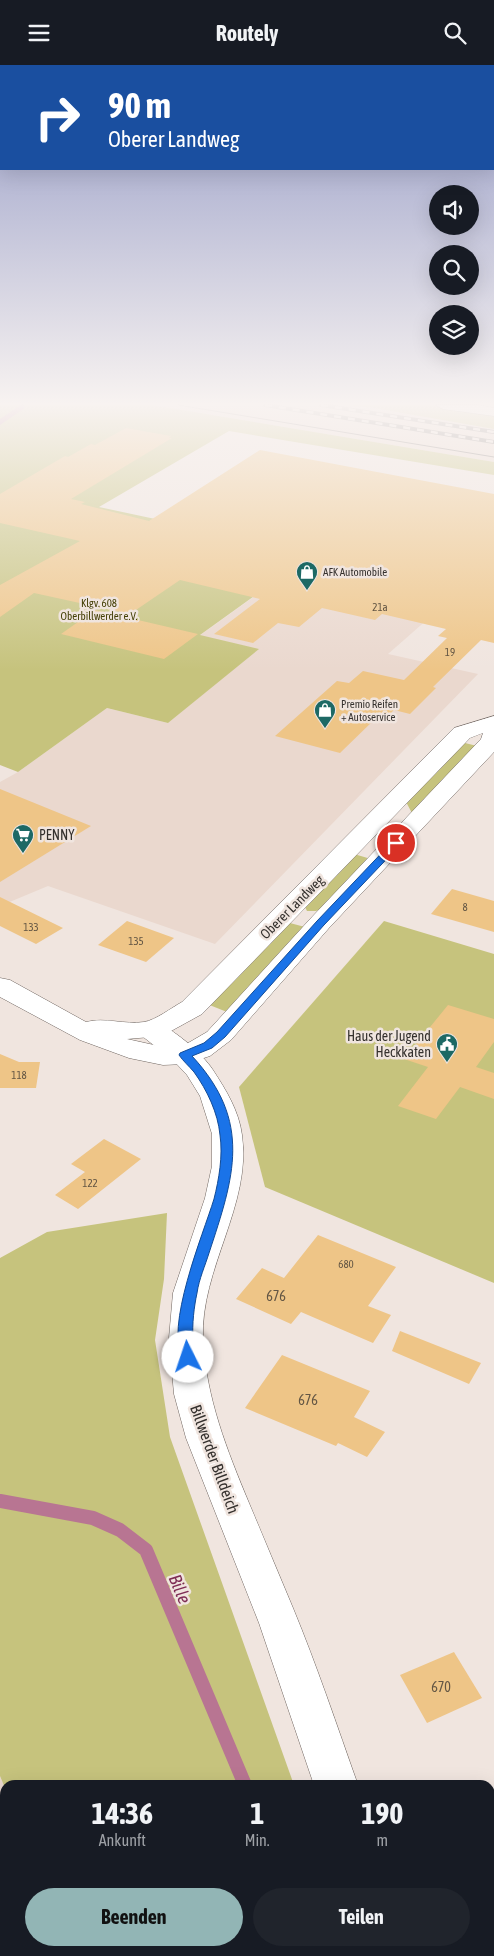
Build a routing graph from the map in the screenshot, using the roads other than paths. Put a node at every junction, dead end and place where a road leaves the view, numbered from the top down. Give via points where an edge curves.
1 (494, 722) edge
2 (494, 729) edge
3 (392, 805) junction
4 (415, 823) junction
5 (299, 901) junction
6 (320, 923) junction
7 (0, 986) edge
8 (64, 1021) junction
9 (152, 1030) junction
10 (184, 1055) junction
11 (334, 1780) edge

1 - 3 main road, Oberer Landweg via 462,733
2 - 4 main road via 492,741
3 - 4 main road
3 - 5 main road, Oberer Landweg
4 - 6 main road
5 - 6 main road via 302,915
5 - 9 main road, Oberer Landweg via 192,1008
6 - 10 main road via 221,1034 208,1045
7 - 8 main road
8 - 9 main road, Oberer Landweg via 108,1030
8 - 10 main road via 118,1047 142,1054
9 - 10 main road, Billwerder Billdeich
10 - 11 main road, Billwerder Billdeich via 198,1069 215,1096 226,1134 227,1166 190,1293 186,1338 192,1394 204,1438 279,1623

